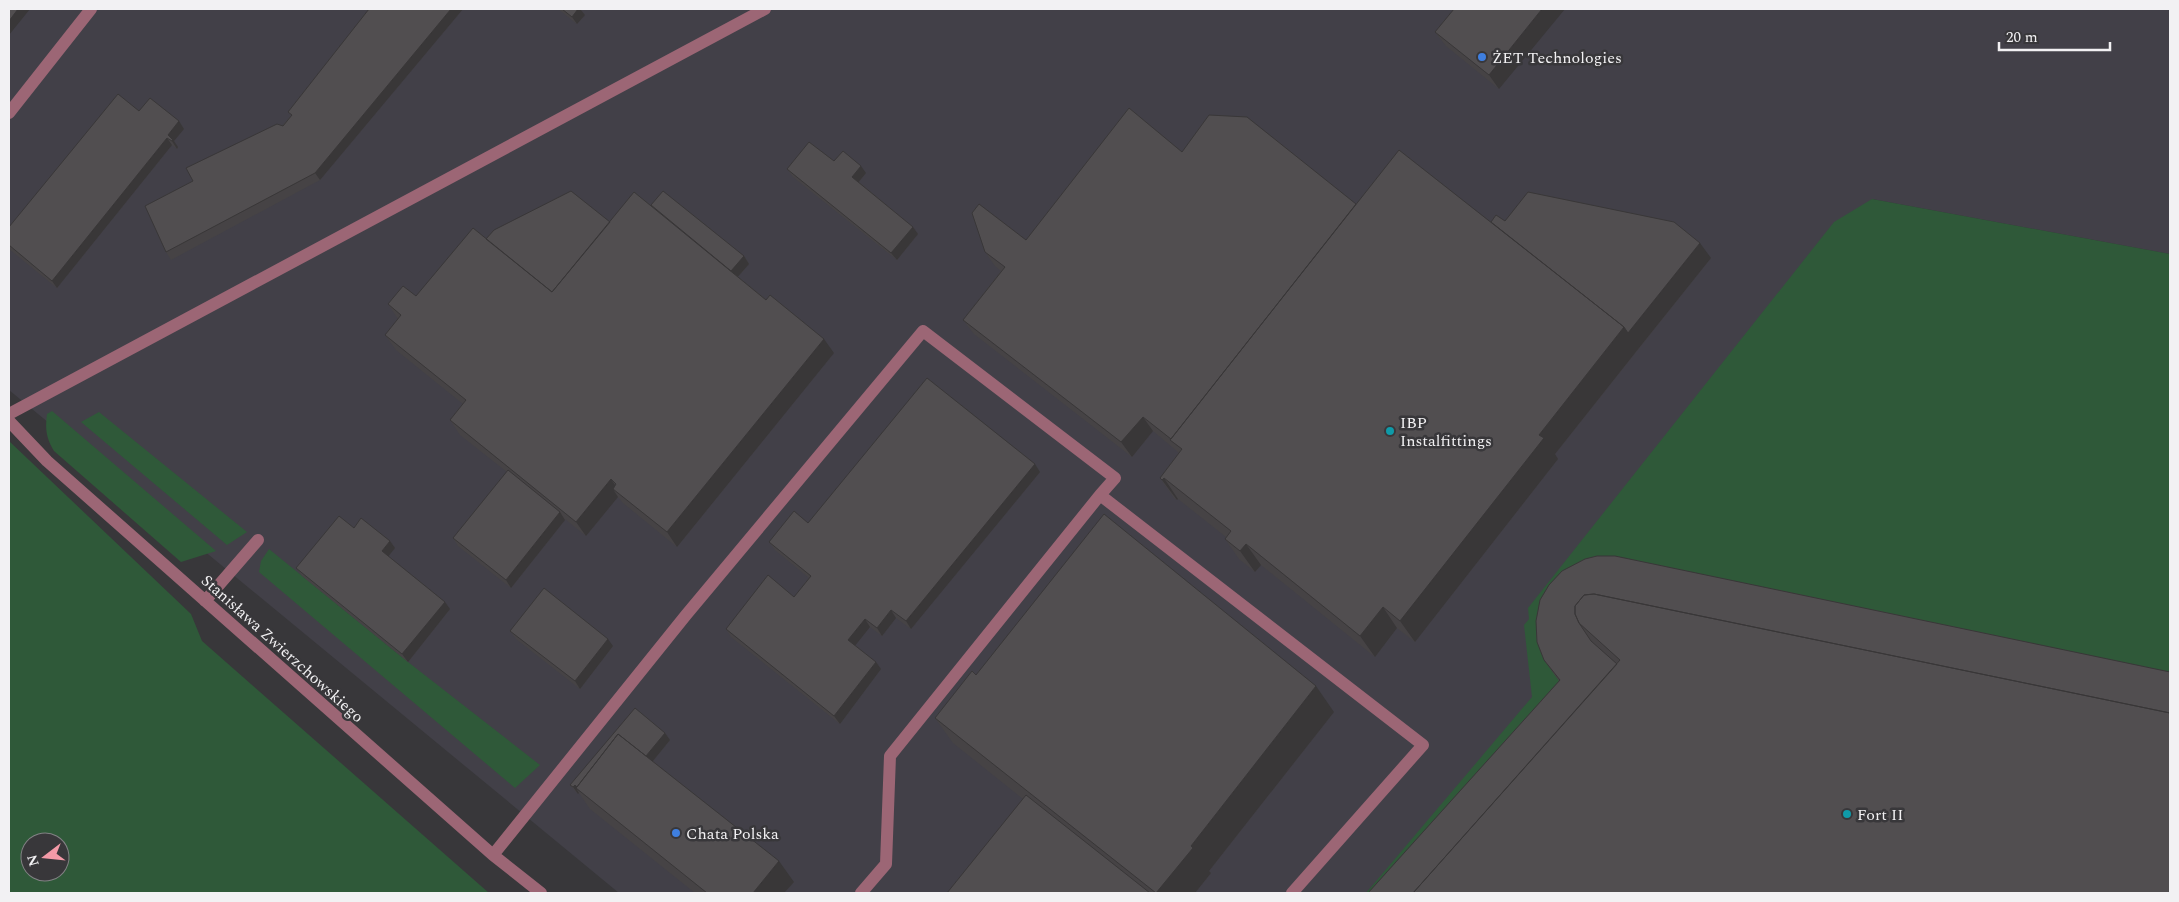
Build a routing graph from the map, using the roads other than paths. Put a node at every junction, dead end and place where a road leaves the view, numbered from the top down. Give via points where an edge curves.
1 (91, 9) edge
2 (765, 9) edge
3 (9, 113) edge
4 (9, 414) edge
5 (9, 421) edge
6 (1100, 495) junction
7 (258, 540) dead end
8 (205, 601) junction
9 (492, 855) junction
10 (541, 893) edge
11 (861, 893) edge
12 (1292, 893) edge

1 - 3 street
2 - 4 street
5 - 8 street, Stanisława Zwierzchowskiego via 47,461
6 - 9 street via 1115,478 923,331 686,615
6 - 11 street via 890,756 886,864
6 - 12 street via 1423,745
7 - 8 street
8 - 9 street, Stanisława Zwierzchowskiego
9 - 10 street, Stanisława Zwierzchowskiego

